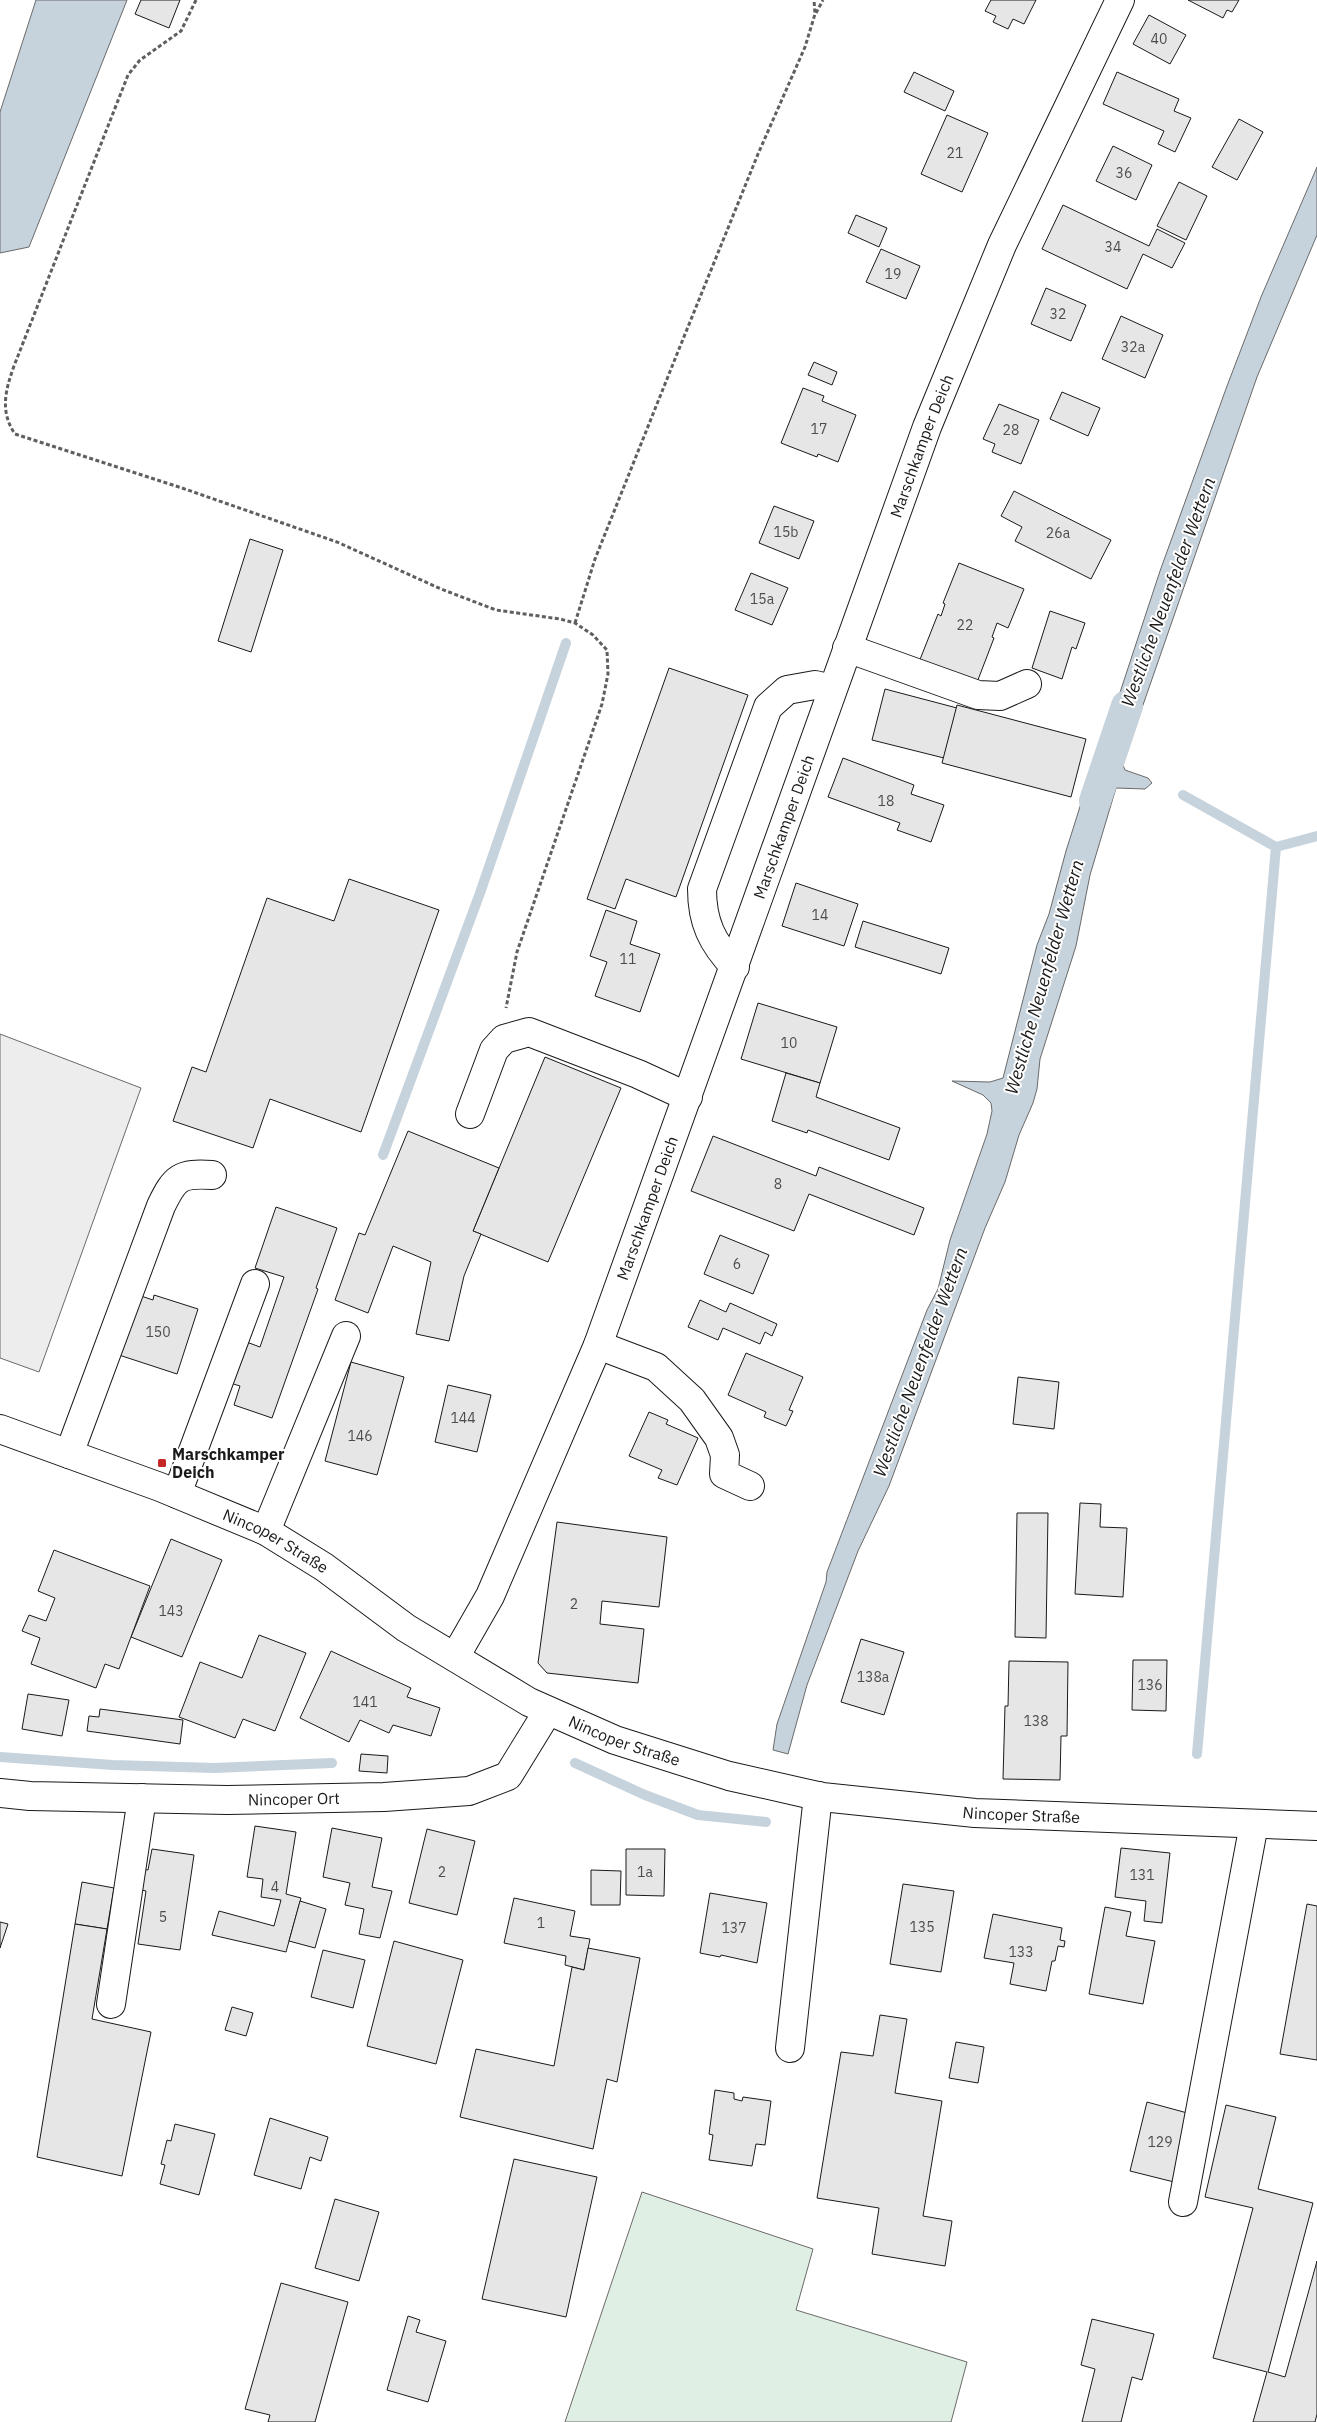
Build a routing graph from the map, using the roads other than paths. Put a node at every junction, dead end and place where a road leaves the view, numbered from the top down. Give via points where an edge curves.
1 (1120, 0) edge
2 (847, 648) junction
3 (1027, 684) dead end
4 (832, 688) junction
5 (735, 967) junction
6 (688, 1097) junction
7 (470, 1114) dead end
8 (212, 1175) dead end
9 (255, 1284) dead end
10 (346, 1336) dead end
11 (598, 1345) junction
12 (0, 1429) edge
13 (69, 1454) junction
14 (750, 1486) dead end
15 (177, 1494) junction
16 (266, 1531) junction
17 (455, 1657) junction
18 (548, 1711) junction
19 (0, 1793) edge
20 (818, 1796) junction
21 (142, 1798) junction
22 (1254, 1824) junction
23 (1317, 1826) edge
24 (111, 2004) dead end
25 (790, 2048) dead end
26 (1182, 2202) dead end

1 - 2 main road, Marschkamper Deich via 1002,245 927,427
2 - 3 main road via 978,695 1000,696
2 - 4 main road, Marschkamper Deich
4 - 5 main road, Marschkamper Deich
4 - 5 main road via 815,685 787,690 768,707 702,889 702,911 710,931 719,950
5 - 6 main road, Marschkamper Deich
6 - 7 main road via 529,1032 504,1039 494,1050
6 - 11 main road, Marschkamper Deich
8 - 13 main road via 191,1174 171,1184
9 - 15 main road
10 - 16 main road
11 - 14 main road via 656,1367 692,1400 719,1438 725,1455 724,1474
11 - 17 main road, Marschkamper Deich via 490,1596
12 - 13 main road, Nincoper Straße
13 - 15 main road, Nincoper Straße
15 - 16 main road, Nincoper Straße
16 - 17 main road, Nincoper Straße via 324,1567 406,1628
17 - 18 main road, Nincoper Straße
18 - 20 main road, Nincoper Straße via 615,1740 729,1776
18 - 21 main road, Nincoper Ort via 508,1776 469,1791 375,1797
19 - 21 main road, Nincoper Ort
20 - 22 main road, Nincoper Straße via 975,1813
20 - 25 main road
21 - 24 main road
22 - 23 main road, Nincoper Straße
22 - 26 main road

